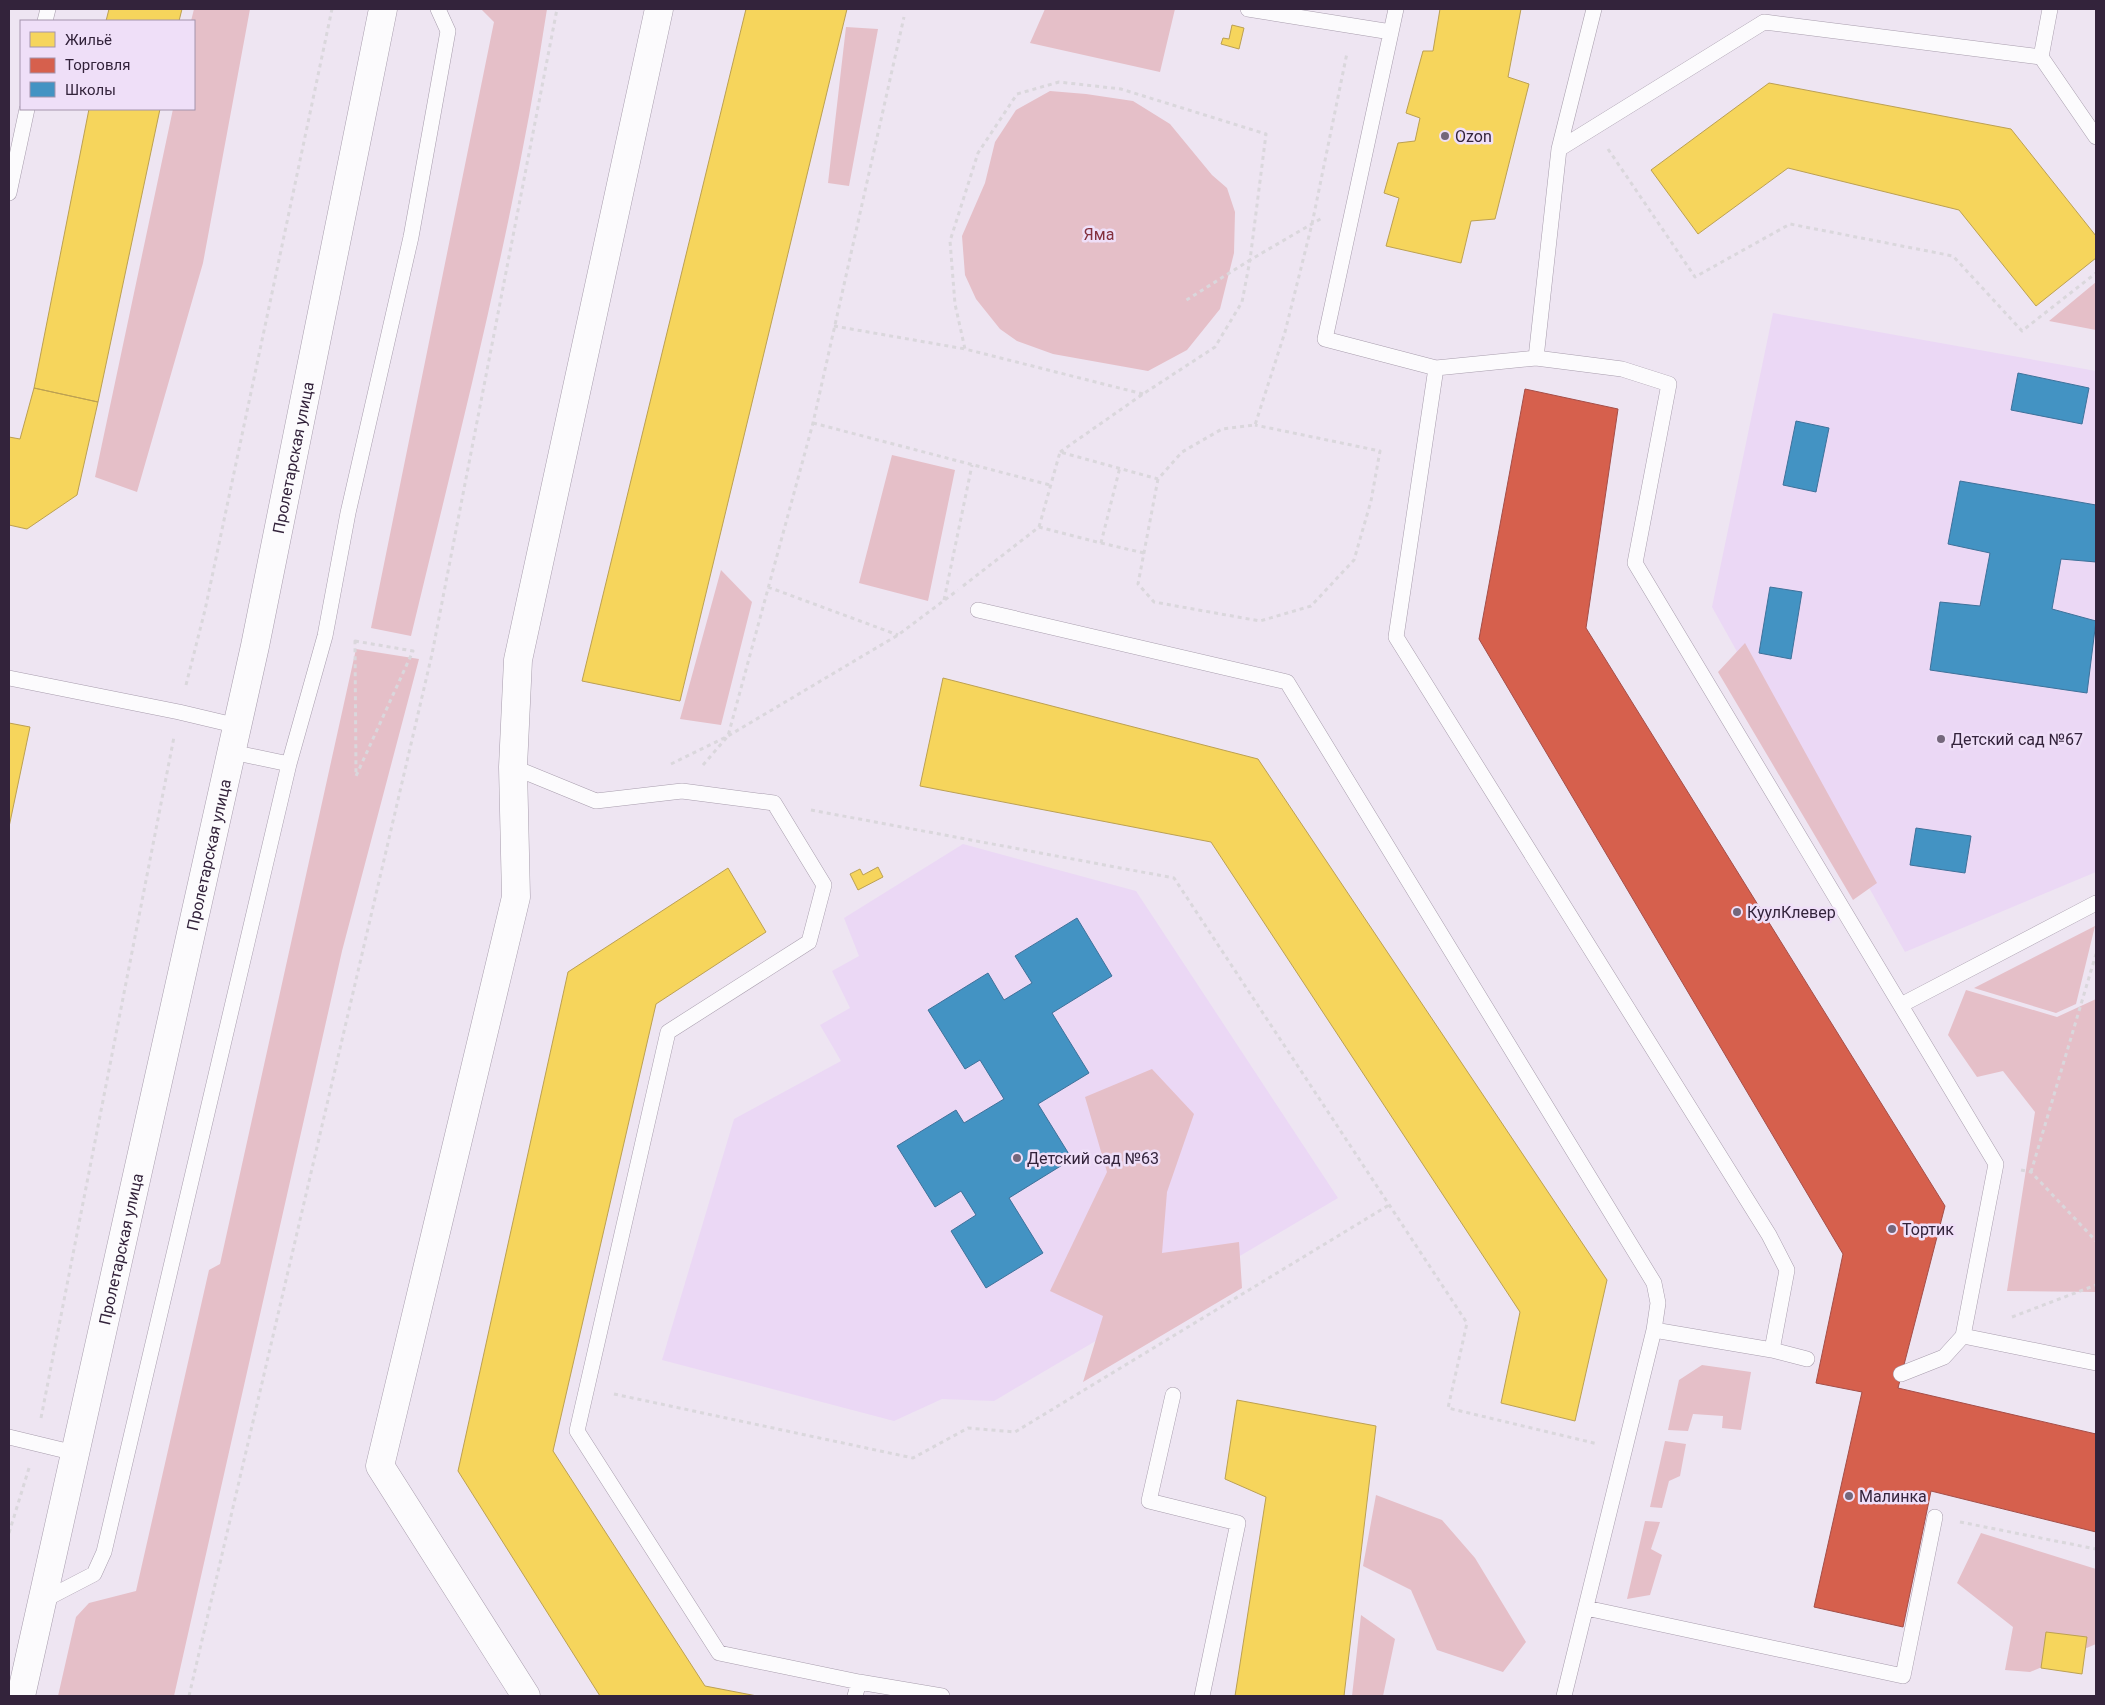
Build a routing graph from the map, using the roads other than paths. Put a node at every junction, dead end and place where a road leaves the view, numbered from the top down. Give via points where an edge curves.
1 (383, 9) edge
2 (438, 9) edge
3 (659, 9) edge
4 (1248, 9) edge
5 (1396, 9) edge
6 (1594, 9) edge
7 (2050, 9) edge
8 (1391, 32) junction
9 (2042, 57) junction
10 (27, 110) edge
11 (2096, 137) edge
12 (1559, 149) junction
13 (9, 194) edge
14 (1536, 358) junction
15 (1436, 368) junction
16 (978, 610) dead end
17 (9, 678) edge
18 (238, 726) junction
19 (232, 752) junction
20 (288, 764) junction
21 (513, 767) junction
22 (2096, 903) edge
23 (1901, 1005) junction
24 (1654, 1330) junction
25 (1962, 1336) junction
26 (1772, 1350) junction
27 (1808, 1359) dead end
28 (2096, 1363) edge
29 (1901, 1374) dead end
30 (1173, 1395) dead end
31 (9, 1437) edge
32 (75, 1453) junction
33 (1935, 1517) road end
34 (42, 1601) junction
35 (1586, 1608) junction
36 (857, 1689) edge
37 (21, 1696) edge
38 (526, 1696) edge
39 (942, 1696) edge
40 (1202, 1696) edge
41 (1564, 1696) edge

1 - 18 street, Пролетарская улица
2 - 20 lane via 448,31 411,237 348,513 325,636
3 - 21 street via 518,660
4 - 8 lane
5 - 8 lane
6 - 12 lane
7 - 9 lane
8 - 15 lane via 1325,339
9 - 11 lane
9 - 12 lane via 1764,22
10 - 13 lane
12 - 14 lane
14 - 15 lane
14 - 23 lane via 1622,369 1669,384 1635,563
15 - 26 lane via 1396,638 1769,1235 1787,1270
16 - 24 lane via 1287,682 1654,1283 1658,1304
17 - 18 lane
18 - 19 street, Пролетарская улица
19 - 20 lane
19 - 32 street, Пролетарская улица
20 - 34 lane via 104,1552 94,1574
21 - 36 lane via 596,801 682,791 774,803 824,885 808,942 668,1032 577,1430 719,1653
21 - 38 street via 516,897 380,1466
22 - 23 lane
23 - 25 lane via 1996,1164
24 - 26 lane
24 - 35 lane
25 - 28 lane
25 - 29 lane via 1944,1357
26 - 27 lane
30 - 40 lane via 1149,1501 1238,1523
31 - 32 lane
32 - 34 street, Пролетарская улица
33 - 35 lane via 1903,1676
34 - 37 street, Пролетарская улица
35 - 41 lane
36 - 39 lane

